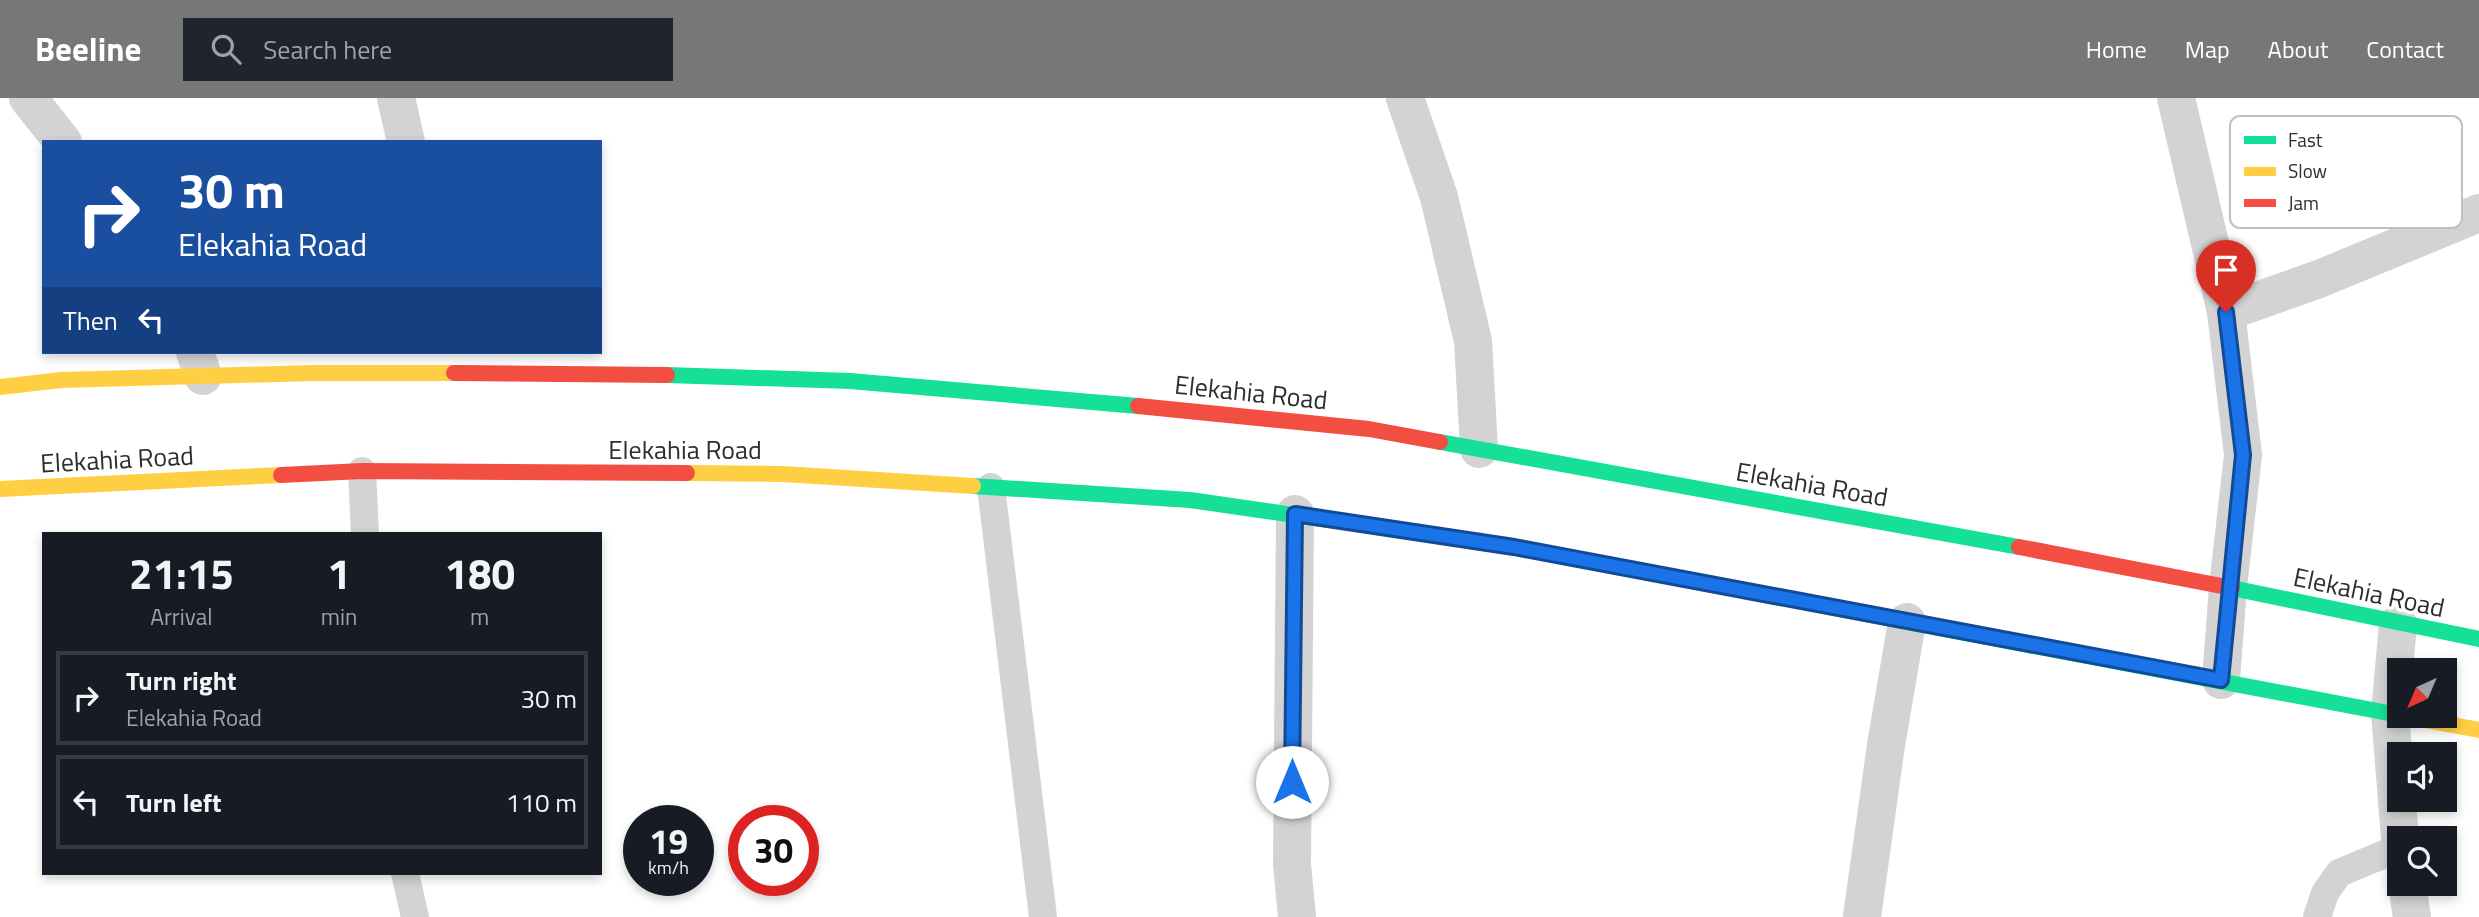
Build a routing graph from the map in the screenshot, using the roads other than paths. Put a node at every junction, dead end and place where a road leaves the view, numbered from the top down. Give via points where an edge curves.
1 (28, 98) edge
2 (396, 98) edge
3 (1405, 98) edge
4 (2176, 98) edge
5 (61, 140) edge
6 (406, 140) edge
7 (2479, 213) edge
8 (2462, 220) edge
9 (2443, 228) edge
10 (2226, 312) junction
11 (435, 362) edge
12 (199, 364) edge
13 (0, 387) edge
14 (1479, 449) junction
15 (362, 471) junction
16 (991, 488) junction
17 (0, 489) edge
18 (1295, 514) junction
19 (365, 532) edge
20 (2228, 587) junction
21 (1908, 622) junction
22 (2398, 624) junction
23 (2479, 639) edge
24 (2398, 658) edge
25 (2221, 680) junction
26 (2387, 713) edge
27 (2457, 726) edge
28 (2397, 728) edge
29 (2479, 730) edge
30 (2400, 826) edge
31 (2387, 853) edge
32 (405, 875) edge
33 (2409, 896) edge
34 (415, 917) edge
35 (1042, 917) edge
36 (1297, 917) edge
37 (1862, 917) edge
38 (2317, 917) edge
39 (2412, 917) edge

1 - 5 street
2 - 6 street
3 - 14 street via 1440,197 1473,341
4 - 10 street
7 - 8 street
9 - 10 street
10 - 20 street via 2243,455
11 - 12 main road, Elekahia Road
11 - 14 main road, Elekahia Road via 850,381 1369,429
12 - 13 main road, Elekahia Road
14 - 20 main road, Elekahia Road
15 - 16 main road, Elekahia Road via 783,474
15 - 17 main road, Elekahia Road
15 - 19 lane
16 - 18 main road, Elekahia Road via 1190,500
16 - 35 lane
18 - 21 main road, Elekahia Road via 1514,547
18 - 36 street via 1292,864
20 - 22 main road, Elekahia Road
20 - 25 street
21 - 25 main road, Elekahia Road
21 - 37 street
22 - 23 main road, Elekahia Road
22 - 24 street
25 - 26 main road, Elekahia Road
27 - 29 main road, Elekahia Road
28 - 30 street
31 - 38 lane via 2339,873 2325,893
32 - 34 lane
33 - 39 street

